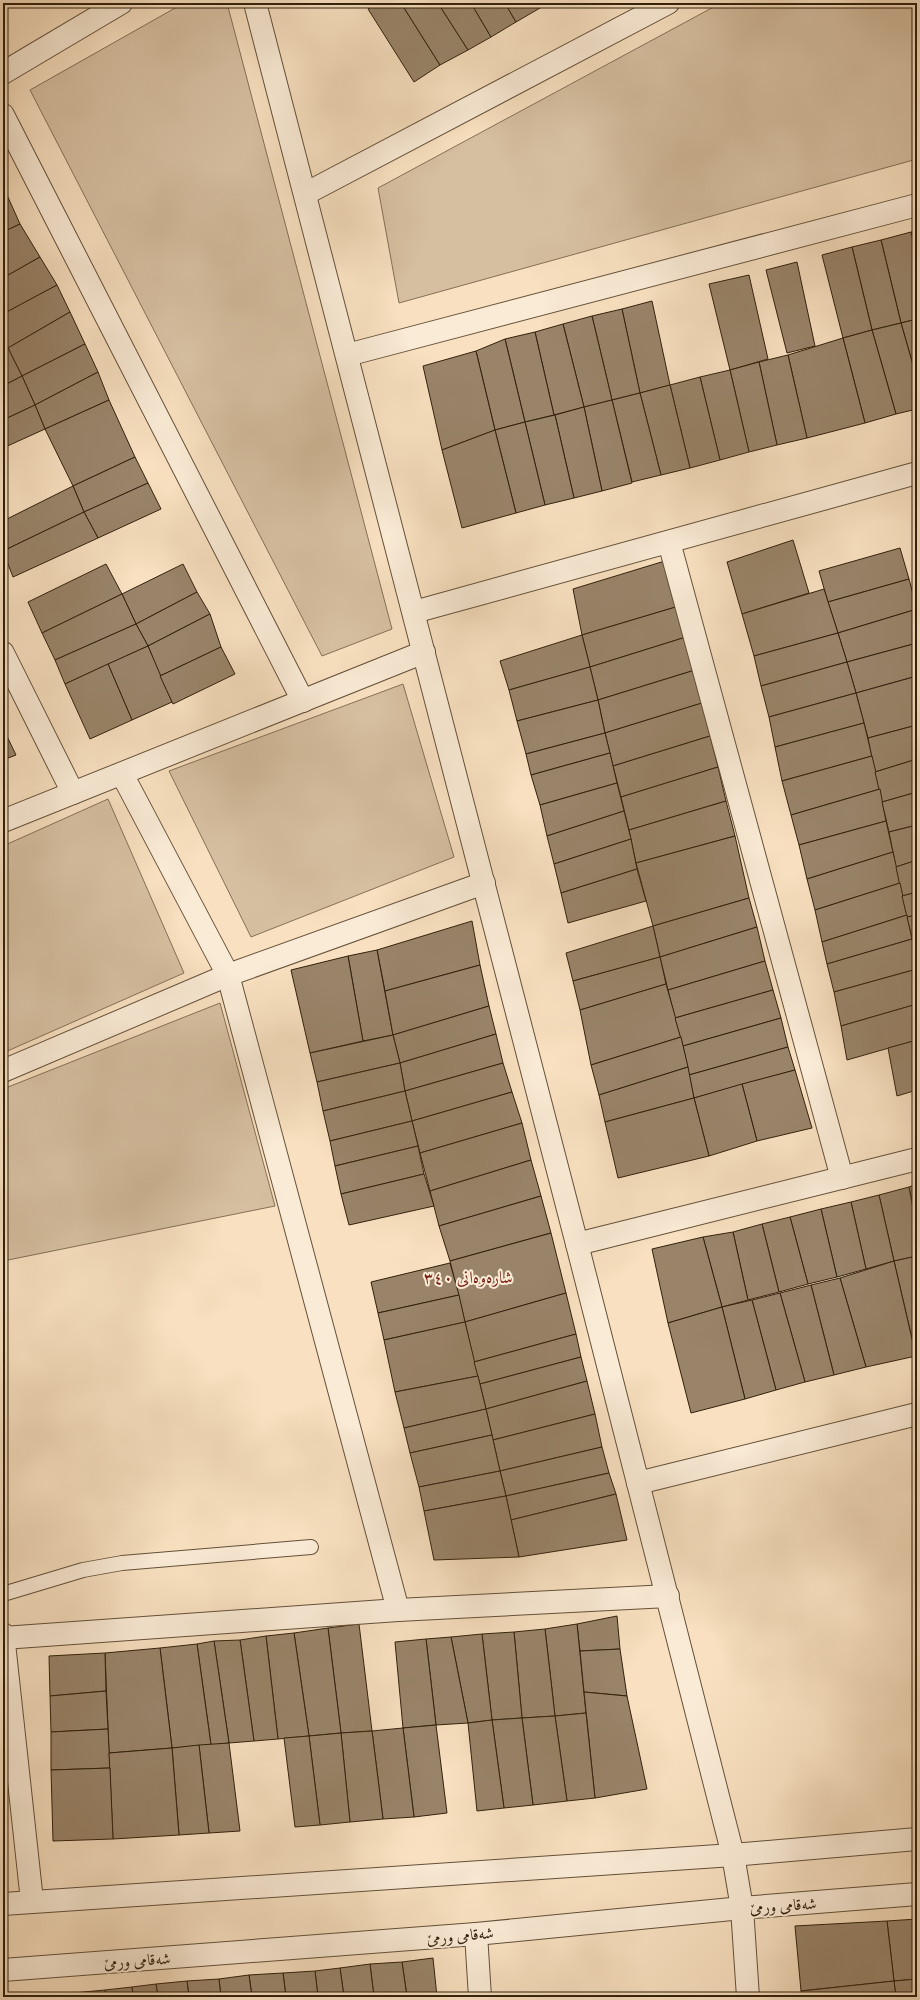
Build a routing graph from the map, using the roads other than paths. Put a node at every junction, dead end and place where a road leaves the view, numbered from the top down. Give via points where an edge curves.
1 (121, 3) edge
2 (255, 3) edge
3 (668, 3) edge
4 (3, 72) edge
5 (3, 115) edge
6 (305, 194) junction
7 (917, 205) edge
8 (347, 355) junction
9 (917, 473) edge
10 (669, 542) junction
11 (414, 612) junction
12 (424, 652) junction
13 (3, 653) edge
14 (303, 701) junction
15 (122, 774) junction
16 (73, 793) junction
17 (3, 821) edge
18 (484, 883) junction
19 (228, 975) junction
20 (3, 1071) edge
21 (917, 1159) edge
22 (842, 1178) junction
23 (577, 1244) junction
24 (917, 1414) edge
25 (638, 1483) junction
26 (311, 1547) dead end
27 (3, 1594) edge
28 (668, 1596) junction
29 (398, 1610) junction
30 (3, 1637) edge
31 (917, 1839) edge
32 (733, 1855) junction
33 (917, 1894) edge
34 (32, 1901) junction
35 (3, 1904) edge
36 (742, 1908) junction
37 (476, 1934) junction
38 (3, 1970) edge
39 (480, 1997) edge
40 (748, 1997) edge

1 - 4 street
2 - 6 street
3 - 6 street
5 - 14 street
6 - 8 street
7 - 8 street
8 - 11 street
9 - 10 street
10 - 11 street
10 - 22 street
11 - 12 street
12 - 14 street
12 - 18 street
13 - 16 street
14 - 15 street
15 - 16 street
15 - 19 street
16 - 17 street
18 - 19 street
18 - 23 street
19 - 20 street
19 - 29 street
21 - 22 street
22 - 23 street
23 - 25 street
24 - 25 street
25 - 28 street
26 - 27 lane via 122,1563 83,1570
28 - 29 street
28 - 32 street
29 - 30 street
30 - 34 street
31 - 32 street
32 - 34 street
32 - 36 street
33 - 36 street, شەقامی ورمێ
34 - 35 street
36 - 37 street, شەقامی ورمێ
36 - 40 street
37 - 38 street, شەقامی ورمێ
37 - 39 street

